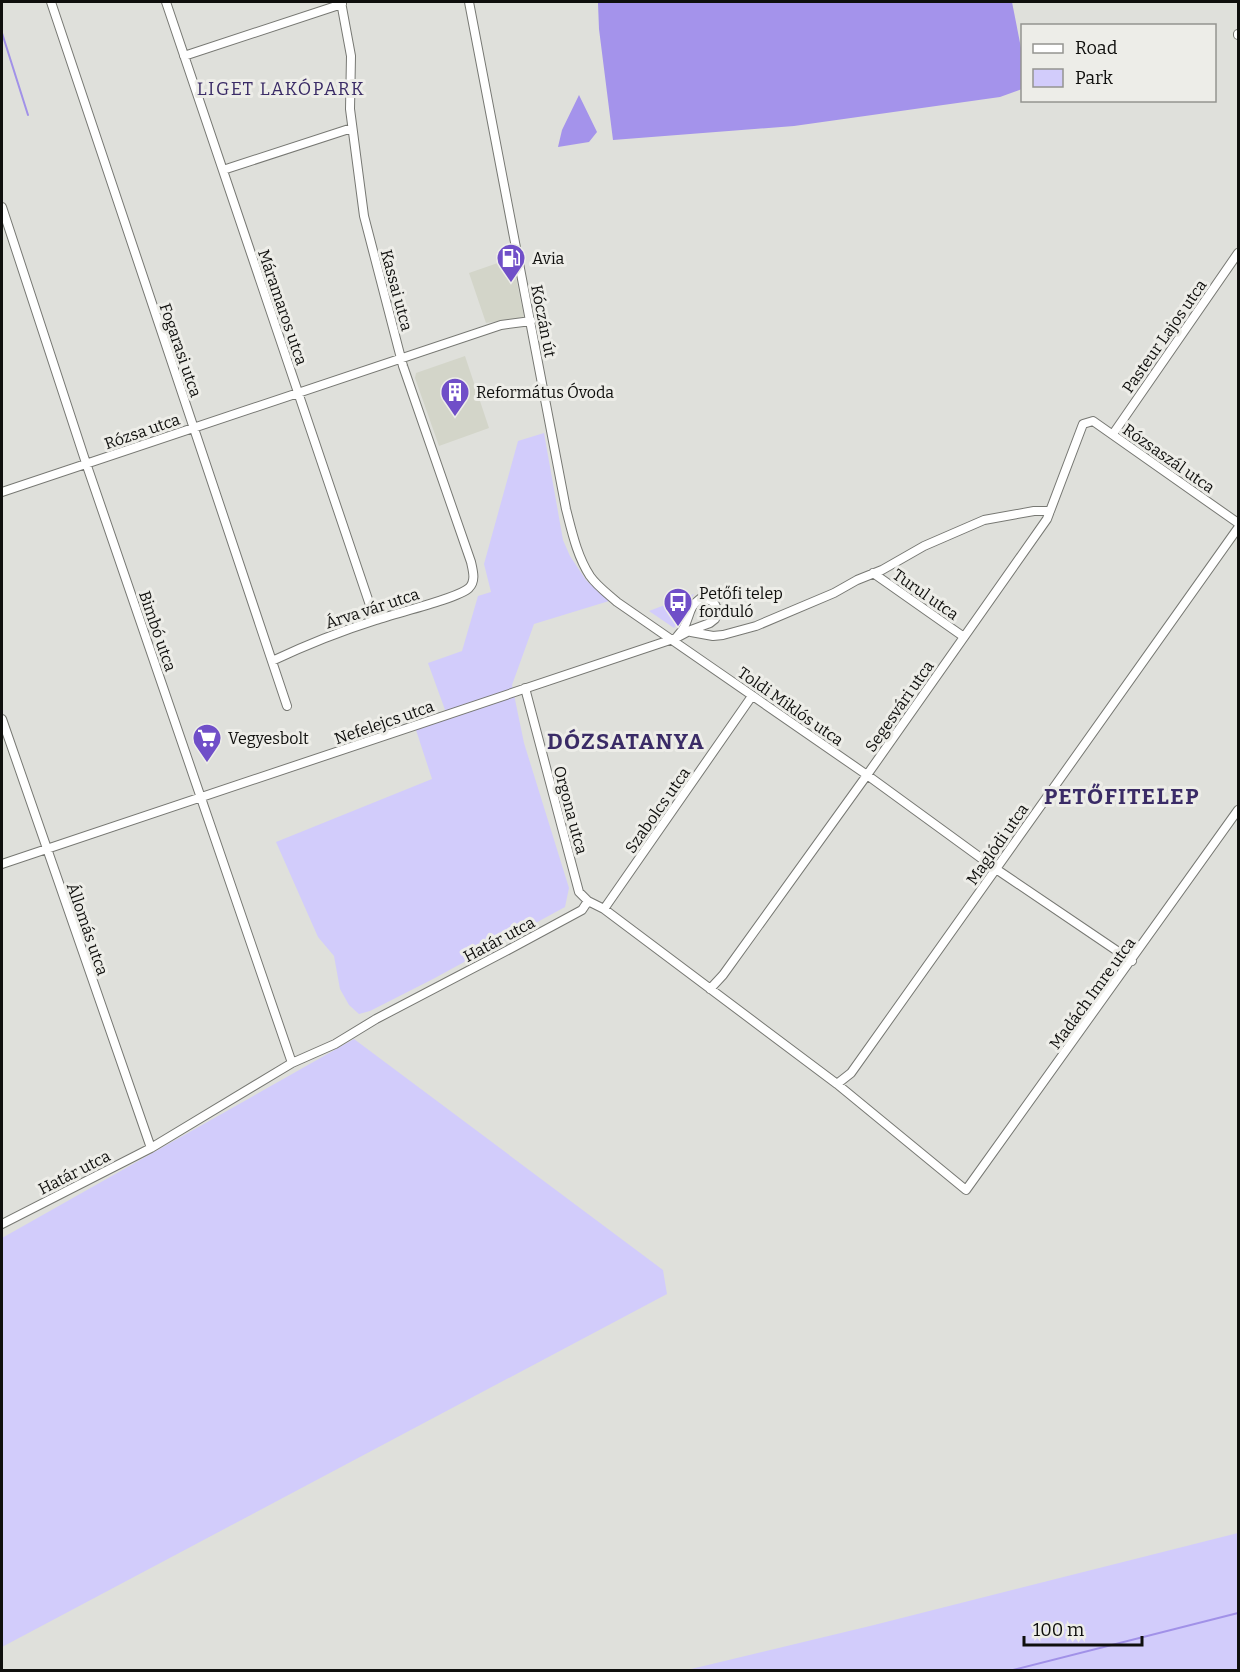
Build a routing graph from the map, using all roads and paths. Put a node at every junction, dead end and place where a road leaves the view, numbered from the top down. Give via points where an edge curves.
1 (51, 2) edge
2 (166, 2) edge
3 (469, 2) edge
4 (341, 3) edge
5 (184, 56) junction
6 (352, 128) junction
7 (223, 170) junction
8 (2, 207) edge
9 (1239, 253) edge
10 (531, 321) junction
11 (402, 360) junction
12 (298, 394) junction
13 (1083, 424) joint
14 (193, 428) junction
15 (1113, 434) junction
16 (86, 463) junction
17 (2, 492) edge
18 (1050, 511) junction
19 (1239, 523) edge
20 (1239, 528) edge
21 (873, 573) junction
22 (474, 576) joint
23 (375, 620) junction
24 (686, 633) junction
25 (964, 637) junction
26 (674, 638) junction
27 (272, 661) junction
28 (525, 688) junction
29 (752, 696) junction
30 (287, 706) dead end
31 (2, 719) edge
32 (867, 775) junction
33 (201, 798) junction
34 (1239, 810) edge
35 (46, 850) junction
36 (2, 864) edge
37 (996, 869) junction
38 (588, 901) junction
39 (604, 909) junction
40 (1132, 961) junction
41 (710, 989) junction
42 (291, 1063) junction
43 (837, 1084) junction
44 (150, 1148) junction
45 (2, 1223) edge

1 - 14 street, Fogarasi utca
2 - 5 street, Máramaros utca
3 - 10 street, Kóczán út
4 - 5 street
4 - 6 street, Kassai utca via 351,56
5 - 7 street, Máramaros utca
6 - 7 street
6 - 11 street, Kassai utca via 364,216
7 - 12 street, Máramaros utca
8 - 16 street, Bimbó utca
9 - 15 street, Pasteur Lajos utca
10 - 11 street, Rózsa utca via 501,325
10 - 26 street, Kóczán út via 566,509 579,554 591,577 617,602
11 - 12 street, Rózsa utca
11 - 22 street, Kassai utca
12 - 14 street, Rózsa utca
12 - 23 street, Máramaros utca
13 - 15 street, Rózsaszál utca via 1093,421
13 - 18 street, Segesvári utca
14 - 16 street, Rózsa utca
14 - 27 street, Fogarasi utca
15 - 19 street, Rózsaszál utca
16 - 17 street, Rózsa utca
16 - 33 street, Bimbó utca
18 - 21 street via 984,520
18 - 25 street, Segesvári utca
20 - 37 street, Maglódi utca
21 - 24 street via 756,626 723,635
21 - 25 street, Turul utca
22 - 23 street, Árva vár utca via 466,591
23 - 27 street, Árva vár utca
24 - 26 street, Nefelejcs utca
24 - 26 street, Nefelejcs utca via 715,619 717,608 709,599 701,598 691,606 683,629
25 - 32 street, Segesvári utca
26 - 28 street, Nefelejcs utca
26 - 29 street, Toldi Miklós utca
27 - 30 street, Fogarasi utca
28 - 33 street, Nefelejcs utca
28 - 38 street, Orgona utca via 579,892
29 - 32 street, Toldi Miklós utca
29 - 39 street, Szabolcs utca
31 - 35 street, Állomás utca
32 - 37 street, Toldi Miklós utca
32 - 41 street, Segesvári utca
33 - 35 street, Nefelejcs utca
33 - 42 street, Bimbó utca
34 - 40 street, Madách Imre utca
35 - 36 street, Nefelejcs utca
35 - 44 street, Állomás utca
37 - 40 street, Toldi Miklós utca
37 - 43 street, Maglódi utca via 851,1073
38 - 39 street
38 - 42 street, Határ utca via 582,910 334,1044
39 - 41 street
40 - 43 street, Madách Imre utca via 966,1190
41 - 43 street
42 - 44 street, Határ utca
44 - 45 street, Határ utca

